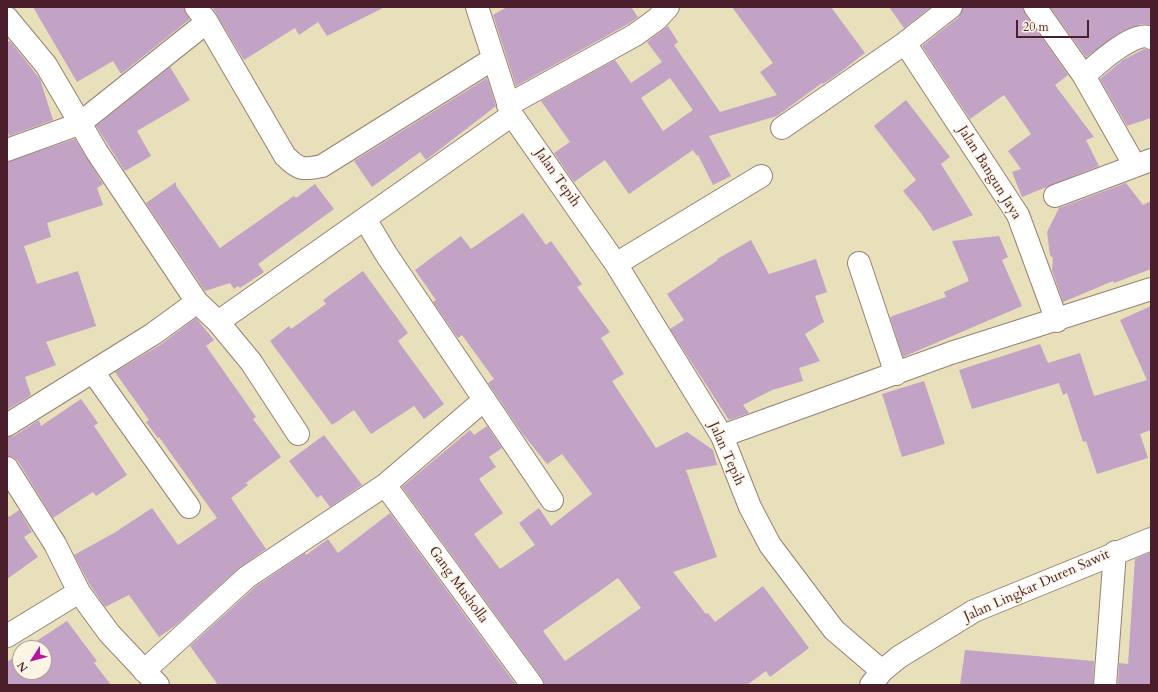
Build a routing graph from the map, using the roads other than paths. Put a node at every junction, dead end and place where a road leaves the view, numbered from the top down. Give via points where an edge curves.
1 (477, 7) edge
2 (668, 7) edge
3 (951, 7) edge
4 (1035, 7) edge
5 (202, 15) edge
6 (7, 18) edge
7 (1151, 38) edge
8 (905, 43) junction
9 (493, 59) junction
10 (1084, 76) junction
11 (510, 110) junction
12 (79, 124) junction
13 (782, 128) dead end
14 (7, 150) edge
15 (1143, 163) edge
16 (761, 176) dead end
17 (1055, 196) dead end
18 (365, 219) junction
19 (859, 263) dead end
20 (616, 264) junction
21 (1151, 289) edge
22 (197, 302) junction
23 (1057, 320) junction
24 (218, 322) junction
25 (93, 372) junction
26 (896, 374) junction
27 (484, 400) junction
28 (7, 425) edge
29 (298, 434) dead end
30 (722, 436) junction
31 (7, 468) edge
32 (385, 484) junction
33 (552, 500) dead end
34 (188, 507) dead end
35 (1151, 539) edge
36 (1114, 552) junction
37 (79, 592) junction
38 (7, 636) edge
39 (151, 678) edge
40 (876, 678) edge
41 (532, 685) edge
42 (1105, 685) edge

1 - 9 street, Jalan Tepih
2 - 11 street via 657,19 635,34
3 - 8 street
4 - 10 street
5 - 9 street via 280,148 295,166 305,170 322,166
5 - 12 street
6 - 12 street via 46,66
7 - 10 street via 1148,36 1130,41
8 - 13 street
8 - 23 street, Jalan Bangun Jaya via 1018,215
9 - 11 street, Jalan Tepih
10 - 15 street
11 - 18 street
11 - 20 street, Jalan Tepih
12 - 14 street
12 - 22 street
15 - 17 street
16 - 20 street
18 - 24 street
18 - 27 street
19 - 26 street
20 - 30 street, Jalan Tepih
21 - 23 street
22 - 24 street
22 - 25 street via 166,326
23 - 26 street via 951,353
24 - 29 street via 251,362
25 - 28 street
25 - 34 street
26 - 30 street
27 - 32 street
27 - 33 street
30 - 40 street, Jalan Tepih via 750,507 770,545 834,630
31 - 37 street via 55,544
32 - 39 street via 247,577
32 - 41 street, Gang Musholla
35 - 36 street, Jalan Lingkar Duren Sawit
36 - 40 street, Jalan Lingkar Duren Sawit via 974,611 899,657
36 - 42 street
37 - 38 street
37 - 39 street via 108,634

